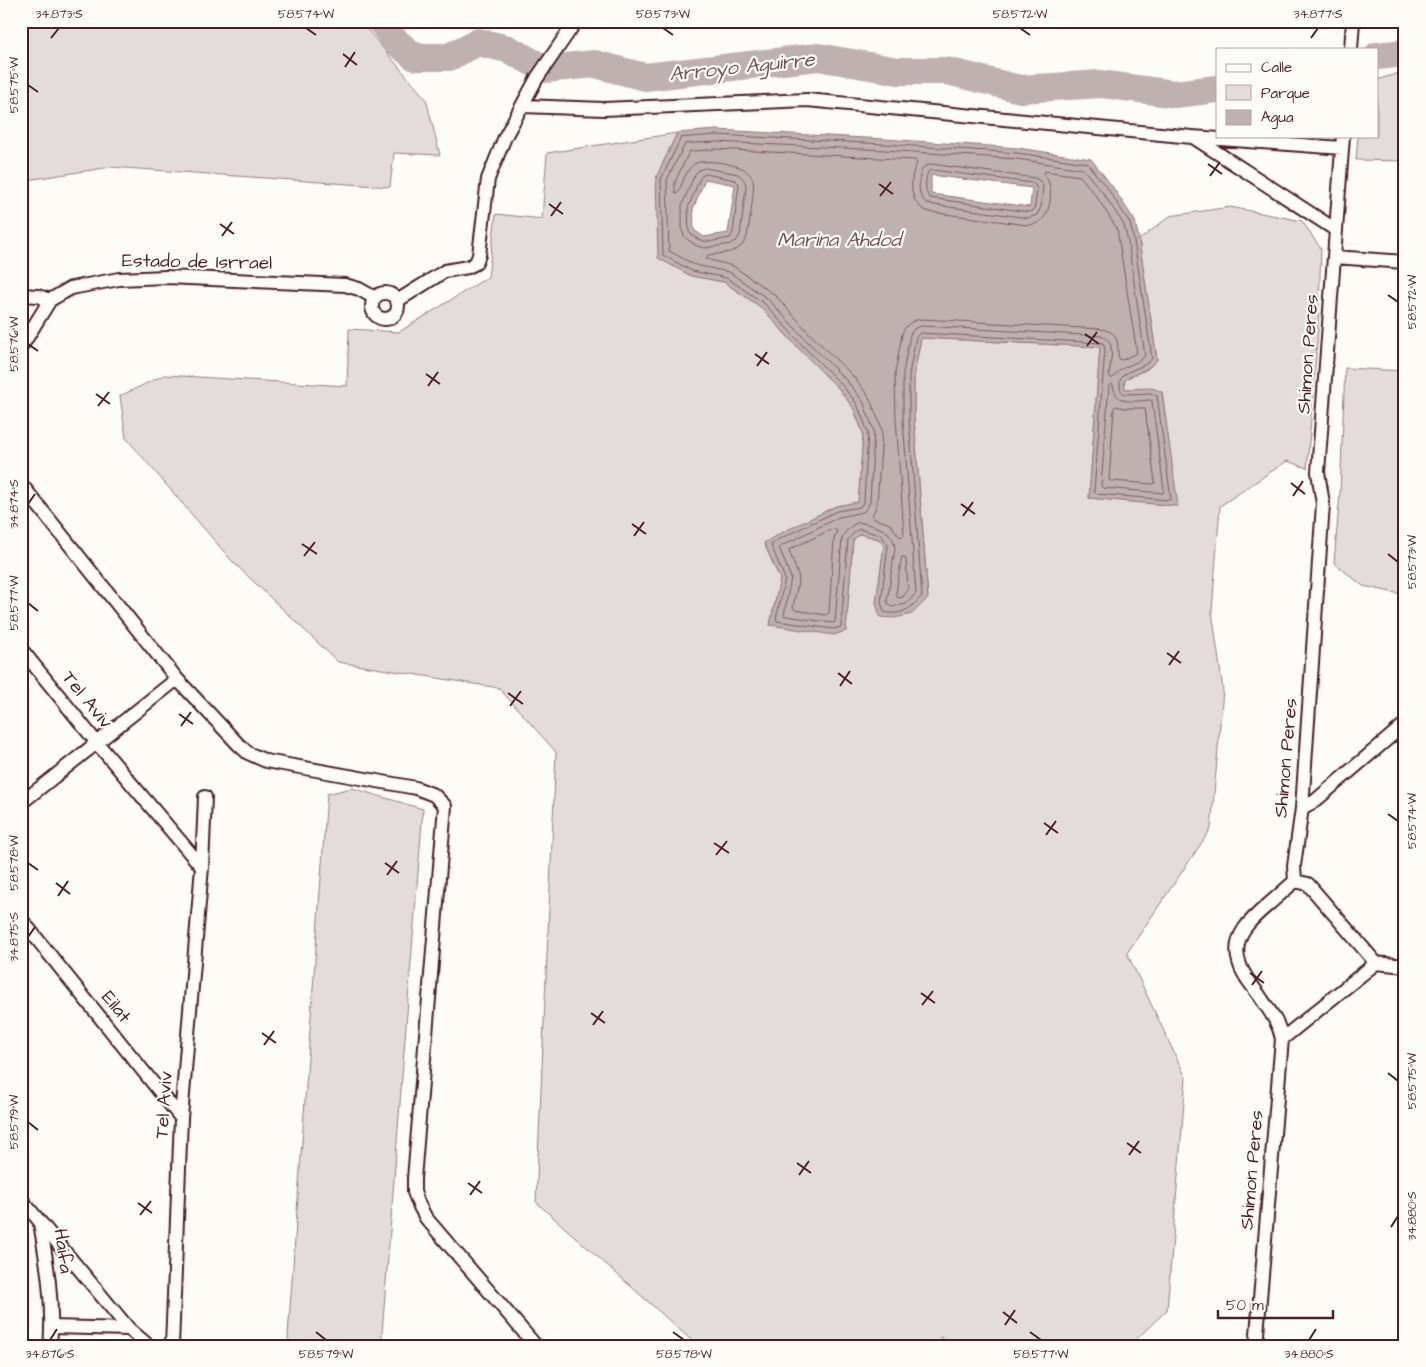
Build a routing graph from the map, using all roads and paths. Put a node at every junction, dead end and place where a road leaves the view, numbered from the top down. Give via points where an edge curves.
1 (576, 21) edge
2 (1353, 21) edge
3 (1351, 46) edge
4 (522, 106) junction
5 (1192, 137) junction
6 (1216, 138) edge
7 (1222, 138) edge
8 (1342, 142) edge
9 (1336, 230) junction
10 (1334, 257) junction
11 (1405, 262) edge
12 (21, 295) edge
13 (374, 298) junction
14 (50, 300) junction
15 (398, 301) junction
16 (21, 347) edge
17 (21, 484) edge
18 (21, 648) edge
19 (177, 679) junction
20 (1405, 724) edge
21 (97, 743) junction
22 (205, 797) dead end
23 (21, 803) edge
24 (1302, 808) junction
25 (202, 867) junction
26 (1295, 881) junction
27 (21, 919) edge
28 (1376, 964) junction
29 (1405, 966) edge
30 (1282, 1039) junction
31 (181, 1118) junction
32 (21, 1199) edge
33 (39, 1221) junction
34 (52, 1327) junction
35 (129, 1329) junction
36 (50, 1346) edge
37 (149, 1346) edge
38 (172, 1346) edge
39 (536, 1346) edge
40 (1256, 1346) edge

1 - 4 street
2 - 3 street
4 - 5 street via 604,109 807,100
4 - 15 street via 488,179 476,263 446,271
5 - 6 street
5 - 9 street
7 - 8 street
8 - 9 street, Shimon Peres
9 - 10 street, Shimon Peres
10 - 11 street
10 - 24 street, Shimon Peres via 1318,472 1323,504
12 - 14 street
13 - 14 street, Estado de Isrrael via 345,285 166,277 119,279 80,286
13 - 15 street via 385,292
13 - 15 street via 373,311 383,319 395,314
14 - 16 street
17 - 19 street
18 - 21 street, Tel Aviv
19 - 21 street
19 - 39 street via 238,744 266,761 416,788 434,795 445,806 414,1192 435,1229
20 - 24 street
21 - 23 street
21 - 25 street, Tel Aviv
22 - 25 street, Tel Aviv
24 - 26 street, Shimon Peres
25 - 31 street, Tel Aviv
26 - 28 street via 1308,884
26 - 30 street, Shimon Peres via 1251,919 1242,930 1237,946 1244,974 1280,1029
27 - 31 street, Eilat
28 - 29 street
28 - 30 street
30 - 40 street, Shimon Peres
31 - 38 street, Tel Aviv
32 - 33 street
33 - 34 street, Haifa via 47,1263
33 - 35 street
34 - 35 street
34 - 36 street, Haifa
35 - 37 street

